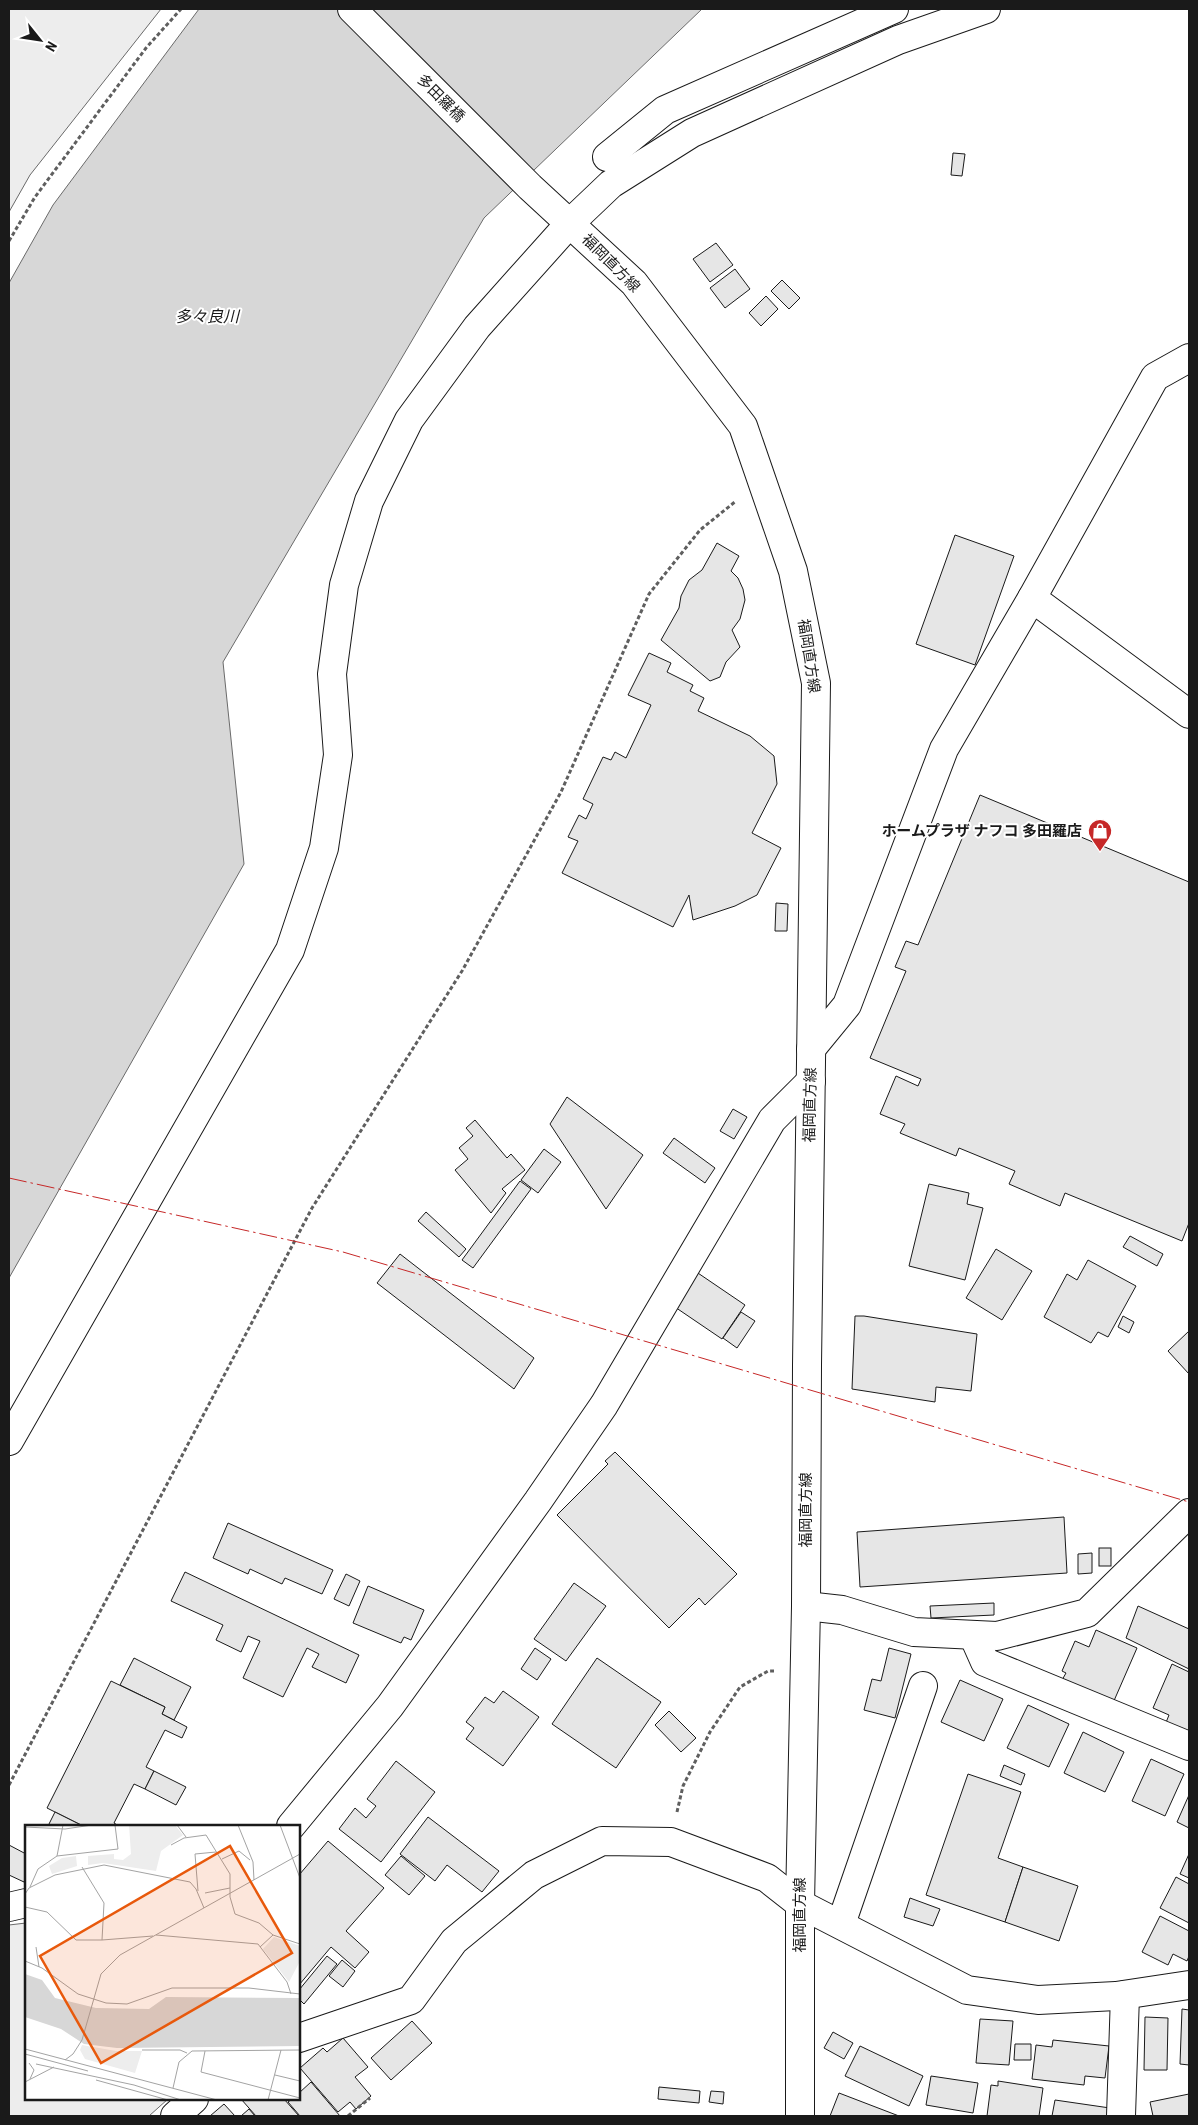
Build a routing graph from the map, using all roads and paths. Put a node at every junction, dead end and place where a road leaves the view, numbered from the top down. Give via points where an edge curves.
1 (181, 9) edge
2 (352, 9) edge
3 (894, 9) edge
4 (986, 9) edge
5 (607, 157) dead end
6 (530, 187) joint
7 (570, 223) junction
8 (9, 241) edge
9 (1189, 358) edge
10 (762, 479) junction
11 (1032, 598) junction
12 (1189, 714) edge
13 (811, 1049) junction
14 (811, 1081) junction
15 (9, 1441) edge
16 (1189, 1513) edge
17 (806, 1606) junction
18 (973, 1635) junction
19 (805, 1671) junction
20 (923, 1686) dead end
21 (1189, 1746) edge
22 (9, 1785) edge
23 (292, 1825) edge
24 (671, 1842) junction
25 (25, 1904) edge
26 (800, 1904) junction
27 (9, 1906) edge
28 (841, 1924) junction
29 (1189, 1985) edge
30 (1125, 1995) junction
31 (300, 2038) edge
32 (370, 2098) dead end
33 (193, 2100) edge
34 (175, 2116) edge
35 (348, 2116) edge
36 (800, 2116) edge
37 (1121, 2116) edge

1 - 8 path via 146,48 34,197
2 - 6 street, 多田羅橋
3 - 5 street via 665,110
4 - 7 street via 898,40 692,133 611,184
6 - 7 street, 福岡直方線
7 - 10 street, 福岡直方線 via 634,283 743,426
7 - 15 street via 477,327 409,420 369,501 344,585 332,674 338,754 324,848 290,950
9 - 11 street via 1155,377
10 - 13 street, 福岡直方線 via 793,571 816,683
10 - 22 path via 700,530 649,594 561,792 462,971 312,1208
11 - 12 street
11 - 13 street via 944,749 847,1005
13 - 14 street, 福岡直方線
14 - 17 street, 福岡直方線
14 - 23 street via 772,1120 604,1405 543,1493 390,1706
16 - 18 street via 1087,1613 997,1636
17 - 18 street via 842,1610 914,1632
17 - 19 street, 福岡直方線
18 - 21 street via 985,1662
19 - 24 path via 768,1671 740,1687 710,1732 683,1786
19 - 26 street, 福岡直方線
20 - 28 street
24 - 26 street via 767,1878
24 - 31 street via 602,1841 534,1875 454,1941 411,2000
25 - 27 street
26 - 28 street
26 - 36 street, 福岡直方線
28 - 30 street via 967,1990 1038,2000
29 - 30 street
30 - 37 street
32 - 35 path
33 - 34 street

